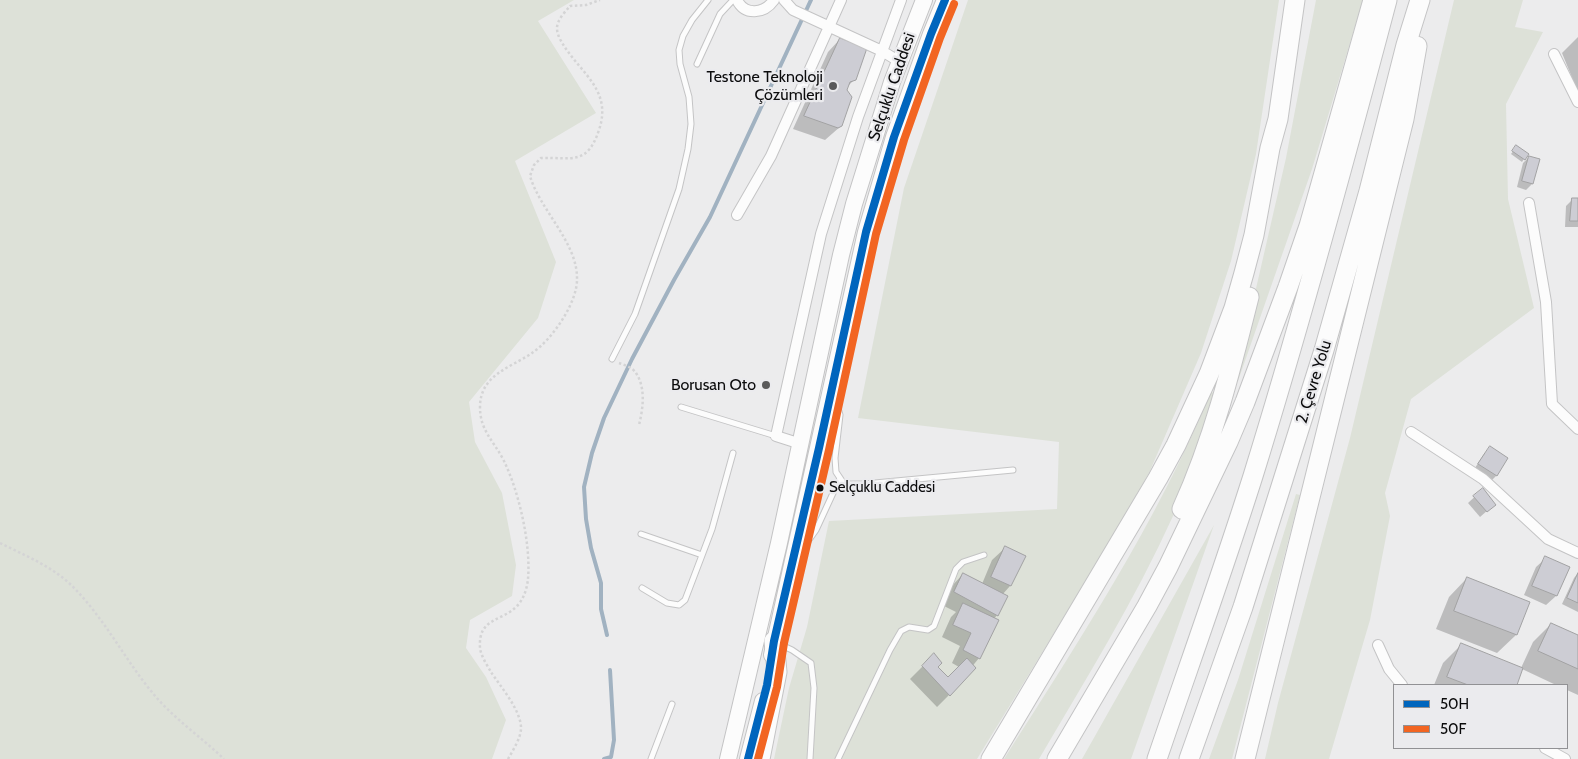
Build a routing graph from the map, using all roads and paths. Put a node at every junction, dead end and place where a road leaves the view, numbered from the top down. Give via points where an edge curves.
1 (600, 0) edge
2 (708, 0) edge
3 (735, 0) edge
4 (774, 0) edge
5 (784, 0) edge
6 (841, 0) edge
7 (901, 0) edge
8 (924, 0) edge
9 (945, 0) edge
10 (1295, 0) edge
11 (1373, 0) edge
12 (1387, 0) edge
13 (1422, 0) edge
14 (829, 27) junction
15 (882, 51) junction
16 (1554, 54) dead end
17 (900, 62) junction
18 (697, 64) dead end
19 (1578, 102) edge
20 (1278, 119) junction
21 (1530, 203) dead end
22 (737, 215) dead end
23 (612, 359) dead end
24 (623, 364) dead end
25 (832, 388) junction
26 (681, 407) dead end
27 (639, 425) dead end
28 (1578, 429) edge
29 (1411, 432) dead end
30 (776, 436) junction
31 (801, 444) junction
32 (733, 453) dead end
33 (1013, 470) dead end
34 (840, 478) junction
35 (641, 534) dead end
36 (0, 543) edge
37 (1578, 553) edge
38 (702, 555) junction
39 (984, 555) dead end
40 (793, 561) junction
41 (642, 588) dead end
42 (1147, 606) junction
43 (774, 641) junction
44 (1378, 645) dead end
45 (1401, 684) edge
46 (672, 704) dead end
47 (1547, 749) edge
48 (224, 759) edge
49 (508, 759) edge
50 (651, 759) edge
51 (728, 759) edge
52 (748, 759) edge
53 (760, 759) edge
54 (810, 759) edge
55 (838, 759) edge
56 (991, 759) edge
57 (1057, 759) edge
58 (1157, 759) edge
59 (1189, 759) edge
60 (1245, 759) edge
61 (1564, 759) edge

1 - 49 path via 570,6 556,28 566,50 598,89 603,106 596,139 588,153 574,159 541,158 530,176 540,200 575,260 575,294 564,317 534,352 492,378 484,390 480,406 485,433 503,459 511,478 523,518 528,558 524,598 516,607 486,625 481,637 480,649 486,663 517,712 521,728
2 - 23 lane via 683,36 679,50 691,124 679,189 635,314
3 - 4 street via 744,8 757,12
3 - 18 lane via 720,14
5 - 14 street via 793,10
6 - 14 street
7 - 15 street
8 - 17 main road, Selçuklu Caddesi
9 - 25 main road, Selçuklu Caddesi via 877,190
10 - 20 highway
11 - 42 highway via 1309,226 1282,305 1228,442
12 - 58 highway, 2. Çevre Yolu via 1331,211 1256,467
13 - 59 highway, 2. Çevre Yolu via 1406,45 1369,191 1318,369 1243,607
13 - 60 highway via 1404,118
14 - 15 street
14 - 22 street via 770,156
15 - 17 street
15 - 30 street via 821,234
16 - 19 street
17 - 31 main road, Selçuklu Caddesi via 854,204
20 - 42 highway via 1277,173 1229,375 1212,435 1164,547
20 - 56 highway via 1244,273 1220,348 1192,414 1154,486
21 - 28 street via 1546,302 1552,404
24 - 27 path via 634,370 640,383 643,407
25 - 34 lane via 840,415 835,458
25 - 40 main road, Selçuklu Caddesi
26 - 30 lane
29 - 37 street via 1484,479 1548,539
30 - 31 street
31 - 51 main road, Selçuklu Caddesi
32 - 38 lane
33 - 34 lane via 864,484 844,484
34 - 40 lane via 816,530
35 - 38 lane
36 - 48 path via 42,564 68,583 88,603 157,698
38 - 41 lane via 685,600 679,604 667,603
39 - 55 lane via 963,562 956,569 934,626 928,630 908,627 901,631
40 - 43 main road, Selçuklu Caddesi
42 - 57 highway
43 - 52 main road, Selçuklu Caddesi via 767,685
43 - 53 highway via 777,672
43 - 54 lane via 811,663 814,688
44 - 45 street via 1389,669
46 - 50 lane
47 - 61 street

